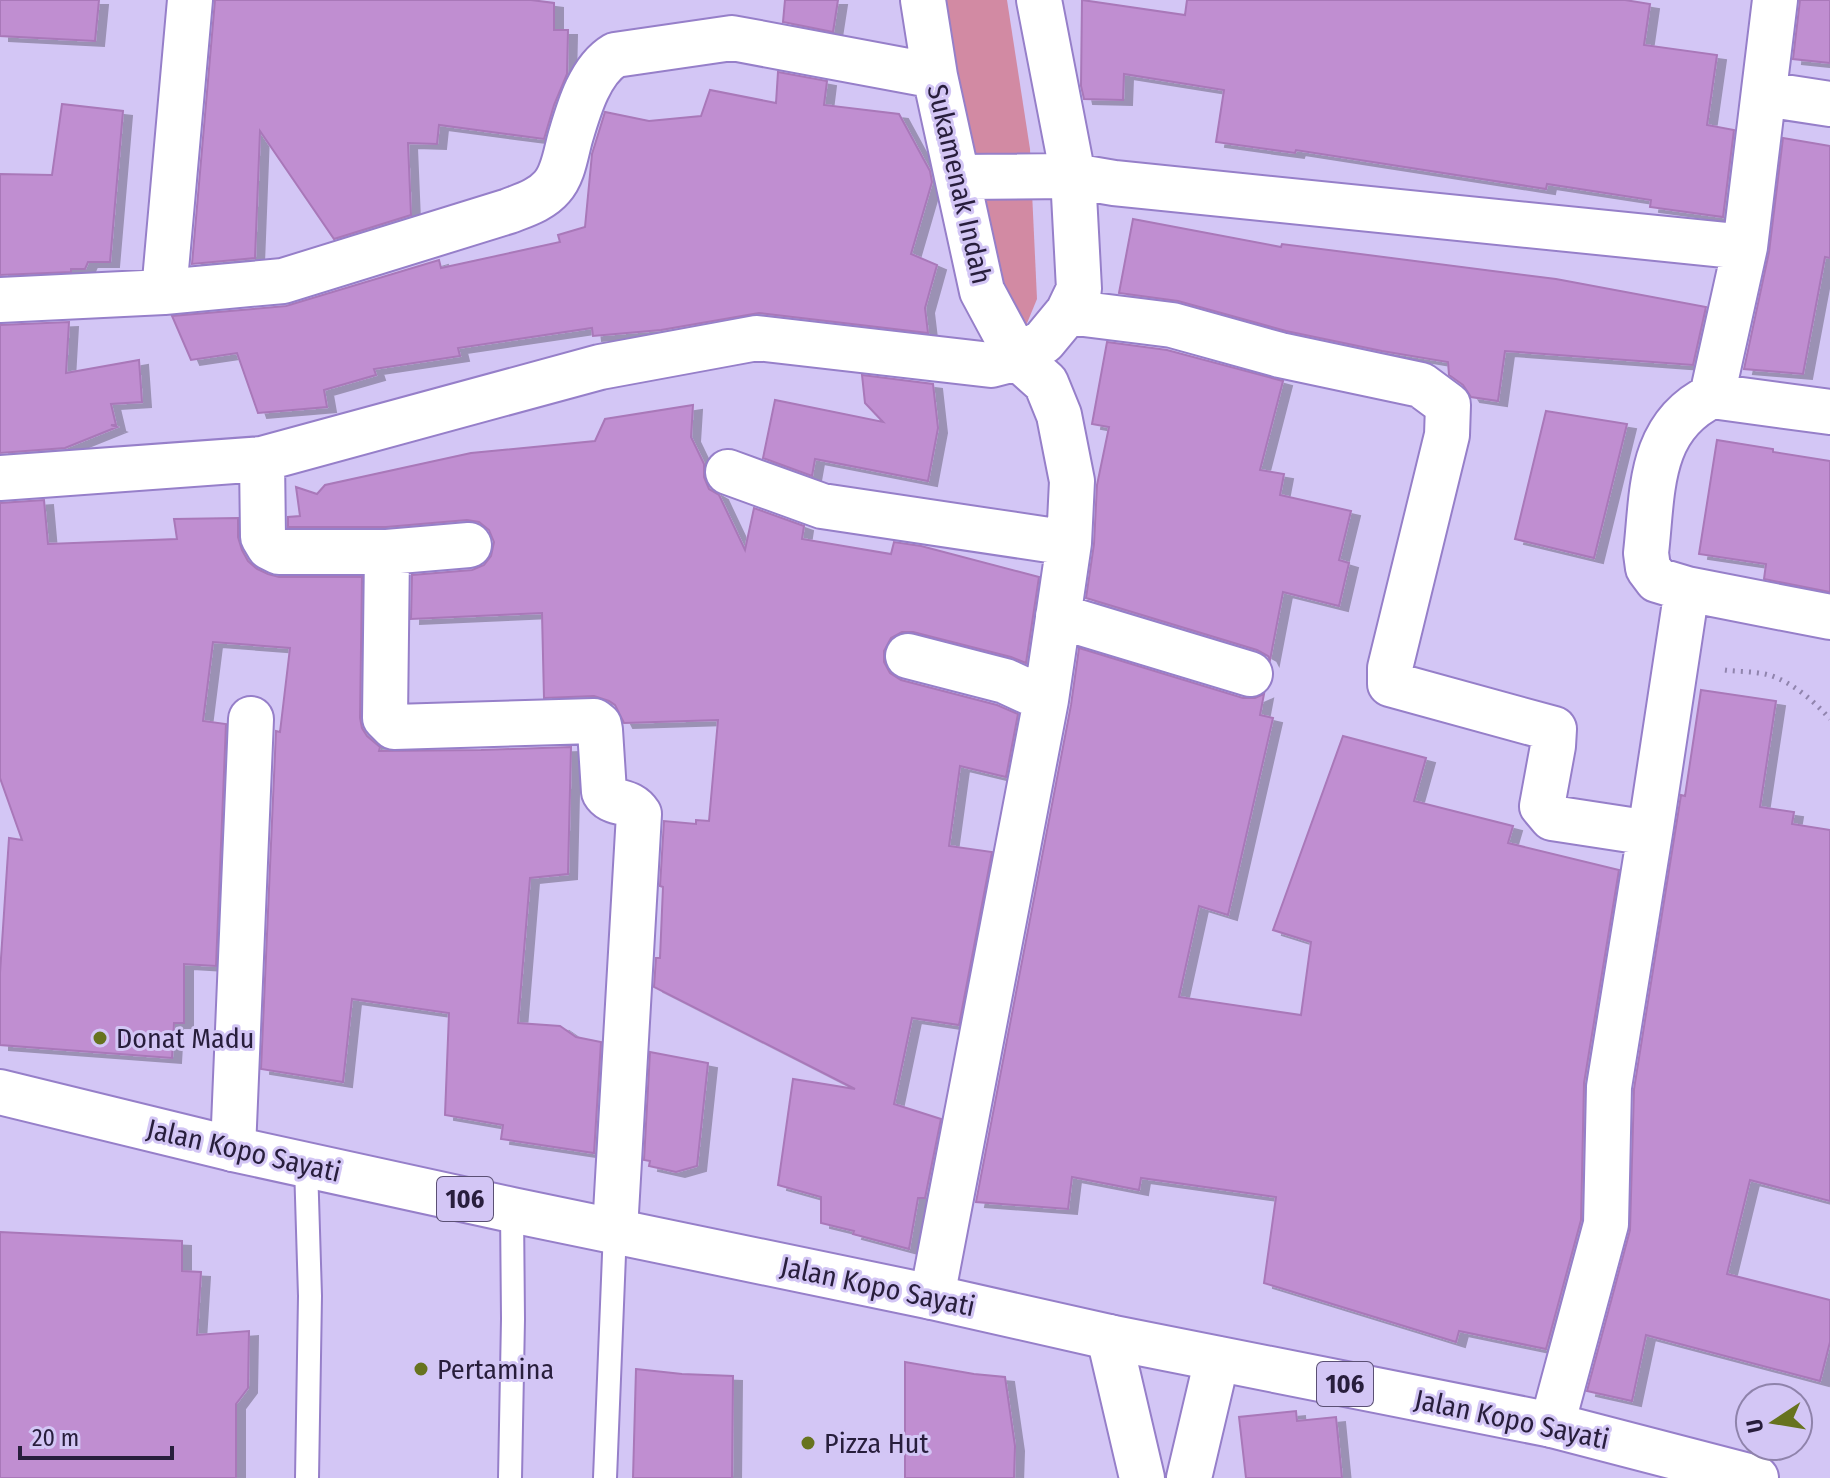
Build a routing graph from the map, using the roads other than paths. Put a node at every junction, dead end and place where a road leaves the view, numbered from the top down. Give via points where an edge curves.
1 (190, 0) edge
2 (923, 0) edge
3 (1039, 0) edge
4 (1775, 0) edge
5 (935, 76) junction
6 (1764, 94) junction
7 (1830, 104) edge
8 (1073, 176) junction
9 (959, 177) junction
10 (1745, 247) junction
11 (164, 292) junction
12 (0, 300) edge
13 (1068, 312) junction
14 (1018, 358) junction
15 (1712, 396) junction
16 (1830, 412) edge
17 (262, 459) junction
18 (728, 472) dead end
19 (0, 478) edge
20 (1069, 543) junction
21 (469, 545) dead end
22 (387, 552) junction
23 (1687, 589) junction
24 (1058, 616) junction
25 (1830, 617) edge
26 (908, 656) dead end
27 (1250, 674) dead end
28 (1046, 700) junction
29 (251, 719) dead end
30 (1650, 833) junction
31 (0, 1092) edge
32 (233, 1149) junction
33 (306, 1165) junction
34 (512, 1210) junction
35 (615, 1230) junction
36 (932, 1297) junction
37 (1109, 1337) junction
38 (1217, 1359) junction
39 (1552, 1425) junction
40 (307, 1478) edge
41 (510, 1478) edge
42 (605, 1478) edge
43 (1142, 1478) edge
44 (1189, 1478) edge
45 (1756, 1478) edge

1 - 11 street
2 - 5 street, Sukamenak Indah
3 - 8 street
4 - 6 street
5 - 9 street, Sukamenak Indah
5 - 11 street via 732,38 615,55 586,93 554,186 536,200 283,281
6 - 7 street
6 - 10 street
8 - 9 street
8 - 10 street
8 - 13 street via 1079,289
9 - 14 street, Sukamenak Indah via 982,291
10 - 15 street
11 - 12 street
13 - 14 street via 1044,341
13 - 30 street via 1172,325 1421,385 1448,405 1447,435 1390,684 1554,729 1542,806 1552,818
14 - 17 street via 991,365 757,338 600,367
14 - 20 street, Sukamenak Indah via 1046,383 1059,415 1072,481
15 - 16 street
15 - 23 street via 1681,418 1657,460 1648,568 1657,580
17 - 19 street
17 - 22 street via 263,537 269,547 279,552
18 - 20 street via 822,506
20 - 24 street, Sukamenak Indah
21 - 22 street
22 - 35 street via 385,718 394,727 594,721 600,730 604,792 639,814
23 - 25 street
23 - 30 street
24 - 27 street
24 - 28 street, Sukamenak Indah
26 - 28 street via 1005,681
28 - 36 street, Sukamenak Indah
29 - 32 street
30 - 39 street via 1609,1087 1606,1224
31 - 32 street, Jalan Kopo Sayati / 106
32 - 33 street, Jalan Kopo Sayati / 106
33 - 34 street, Jalan Kopo Sayati / 106
33 - 40 lane
34 - 35 street, Jalan Kopo Sayati / 106
34 - 41 lane
35 - 36 street, Jalan Kopo Sayati / 106
35 - 42 lane
36 - 37 street, Jalan Kopo Sayati / 106
37 - 38 street, Jalan Kopo Sayati / 106
37 - 43 street
38 - 39 street, Jalan Kopo Sayati / 106
38 - 44 street
39 - 45 street, Jalan Kopo Sayati / 106

